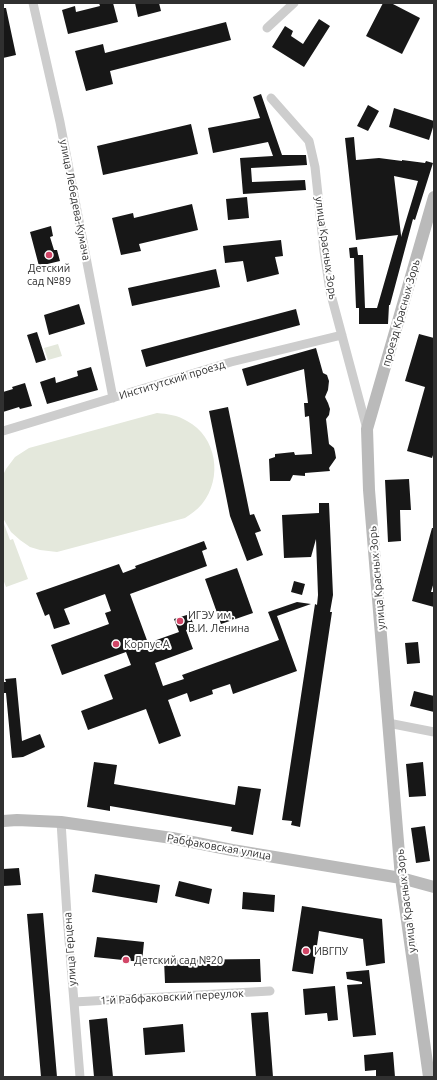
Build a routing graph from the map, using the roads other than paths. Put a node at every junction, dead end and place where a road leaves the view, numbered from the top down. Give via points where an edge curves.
1 (33, 3) edge
2 (294, 3) edge
3 (267, 28) dead end
4 (271, 98) dead end
5 (434, 197) edge
6 (342, 335) junction
7 (113, 398) junction
8 (367, 429) junction
9 (3, 432) edge
10 (388, 723) junction
11 (434, 732) edge
12 (3, 821) edge
13 (61, 822) junction
14 (402, 878) junction
15 (434, 887) edge
16 (270, 991) dead end
17 (74, 1002) junction
18 (80, 1077) edge
19 (430, 1077) edge

1 - 7 street, улица Лебедева-Кумача via 60,122
2 - 3 street
4 - 6 street, улица Красных Зорь via 309,141 315,167 330,291
5 - 8 street, проезд Красных Зорь
6 - 7 street, Институтский проезд via 231,362
6 - 8 street, улица Красных Зорь
7 - 9 street, Институтский проезд
8 - 10 street, улица Красных Зорь
10 - 11 street
10 - 14 street, улица Красных Зорь
12 - 13 street, Рабфаковская улица
13 - 14 street, Рабфаковская улица via 172,838
13 - 17 street, улица Герцена
14 - 15 street, Рабфаковская улица
14 - 19 street, улица Красных Зорь
16 - 17 street, 1-й Рабфаковский переулок
17 - 18 street, улица Герцена

